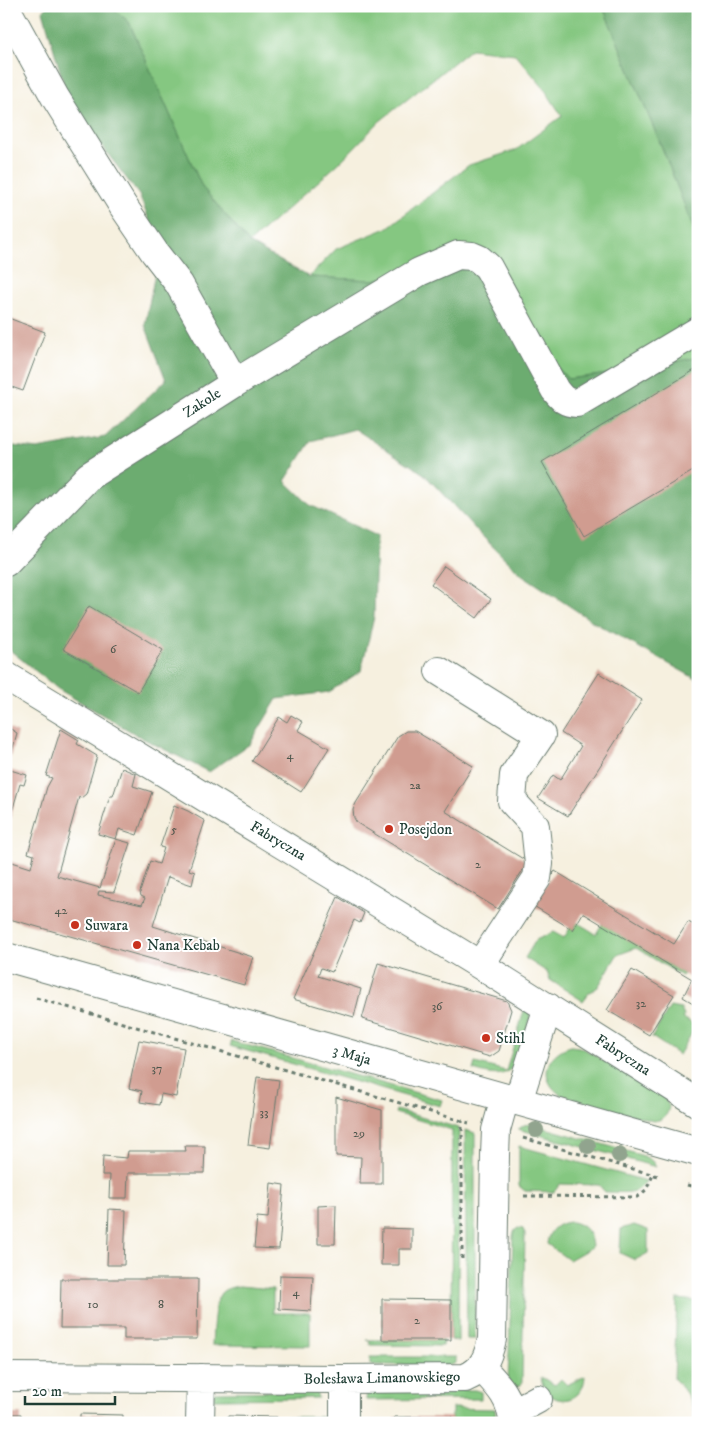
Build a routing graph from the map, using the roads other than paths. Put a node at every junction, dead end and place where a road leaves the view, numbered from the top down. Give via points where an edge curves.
1 (6, 8) edge
2 (698, 332) edge
3 (235, 383) junction
4 (6, 562) edge
5 (439, 671) dead end
6 (6, 676) edge
7 (6, 957) edge
8 (480, 965) junction
9 (548, 1008) junction
10 (512, 1100) junction
11 (698, 1103) edge
12 (698, 1152) edge
13 (481, 1367) junction
14 (6, 1377) edge
15 (201, 1378) junction
16 (344, 1379) junction
17 (538, 1399) dead end
18 (512, 1418) edge
19 (200, 1423) edge
20 (344, 1423) edge

1 - 3 street via 123,206 179,284
2 - 3 street, Zakole via 577,403 568,403 555,390 485,263 472,256 458,255 419,272
3 - 4 street, Zakole via 89,476
5 - 8 street via 541,734 514,775 512,801 535,826 539,864 537,878
6 - 8 street, Fabryczna
7 - 10 street, 3 Maja
8 - 9 street, Fabryczna
9 - 10 street
9 - 11 street, Fabryczna
10 - 12 street, 3 Maja
10 - 13 street, Bolesława Limanowskiego via 496,1130 492,1339
13 - 16 street, Bolesława Limanowskiego via 464,1378
13 - 18 street via 503,1391 511,1407
14 - 15 street, Bolesława Limanowskiego
15 - 16 street, Bolesława Limanowskiego
15 - 19 street
16 - 20 street
17 - 18 street

